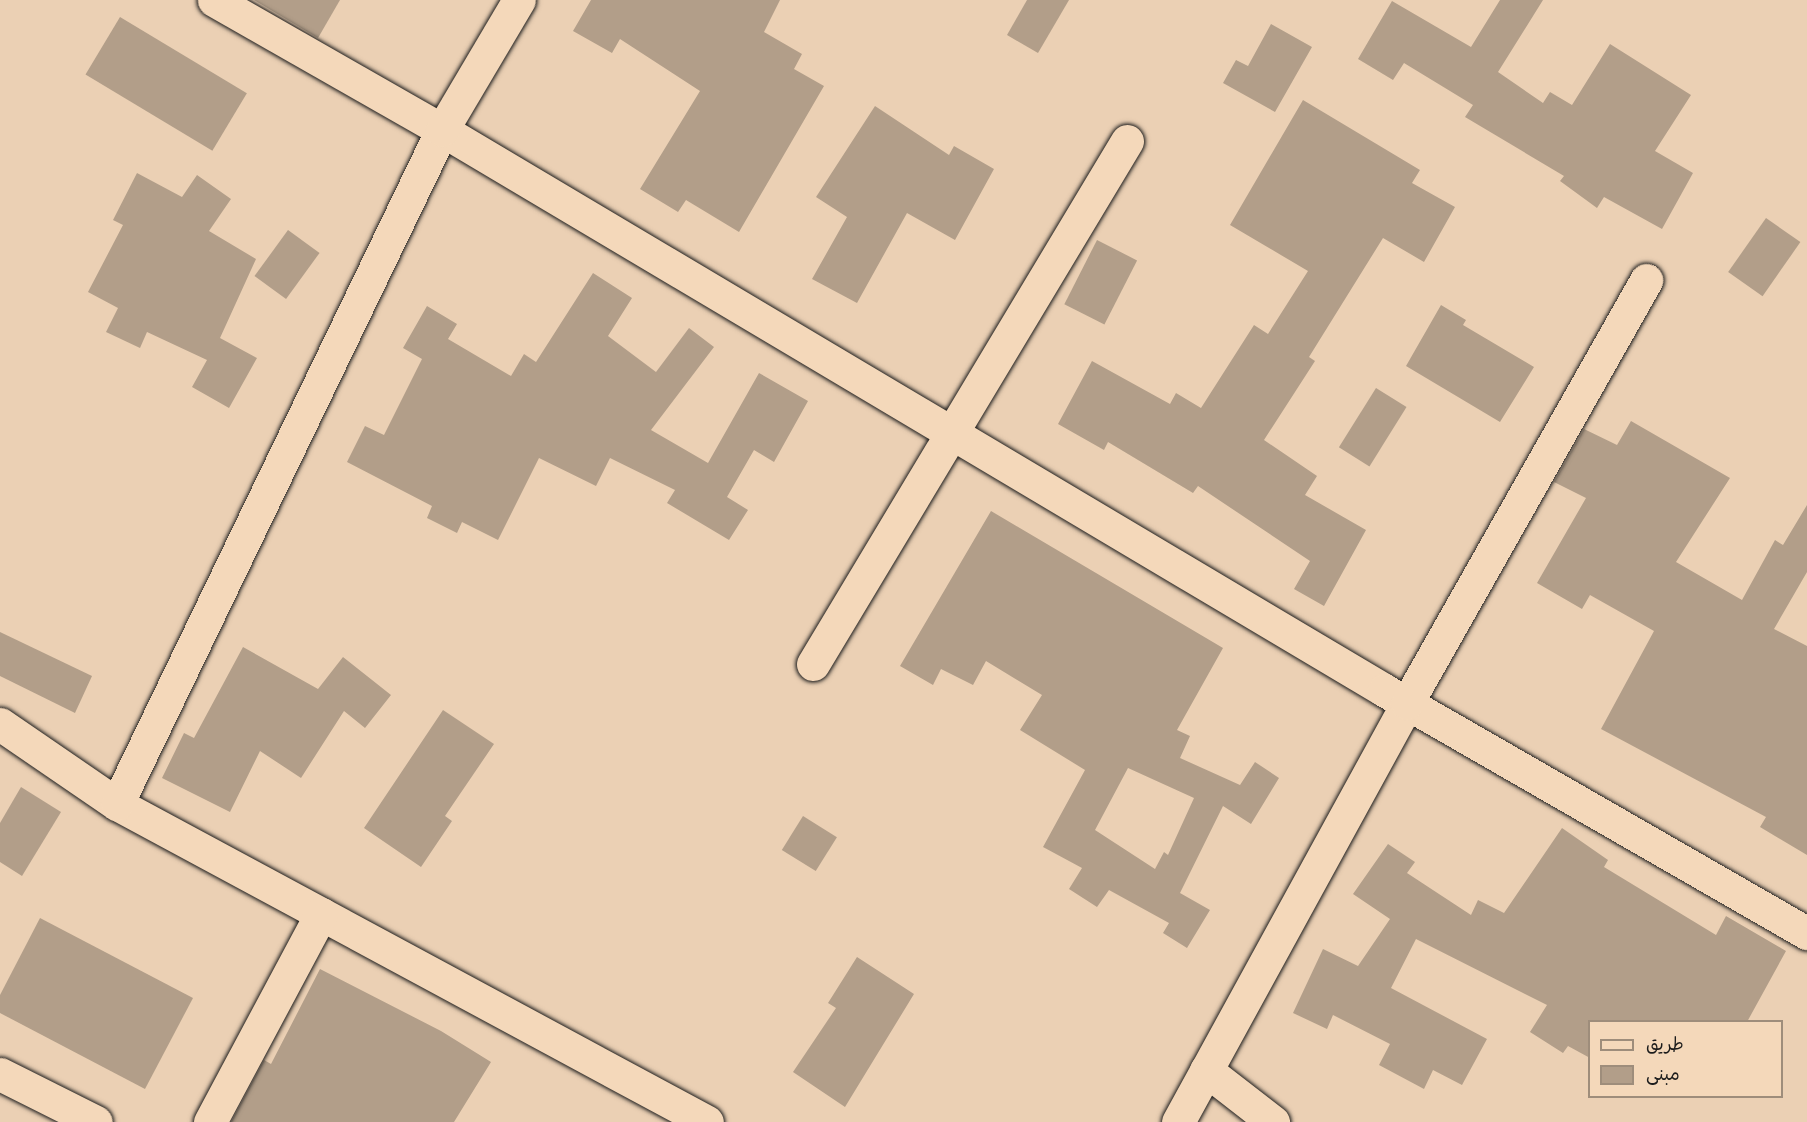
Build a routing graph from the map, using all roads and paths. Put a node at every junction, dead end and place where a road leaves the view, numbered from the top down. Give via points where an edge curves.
1 (214, 0) edge
2 (519, 0) edge
3 (442, 130) junction
4 (1127, 141) dead end
5 (1646, 280) dead end
6 (951, 433) junction
7 (813, 664) dead end
8 (1407, 703) junction
9 (0, 724) edge
10 (117, 804) junction
11 (321, 914) junction
12 (1807, 933) edge
13 (1206, 1070) junction
14 (0, 1074) edge
15 (96, 1122) edge
16 (210, 1122) edge
17 (707, 1122) edge
18 (1178, 1122) edge
19 (1273, 1122) edge

1 - 3 street
2 - 3 street
3 - 6 street
3 - 10 street
4 - 6 street
5 - 8 street
6 - 7 street
6 - 8 street
8 - 12 street
8 - 13 street
9 - 10 street
10 - 11 street
11 - 16 street
11 - 17 street
13 - 18 street
13 - 19 street
14 - 15 street

